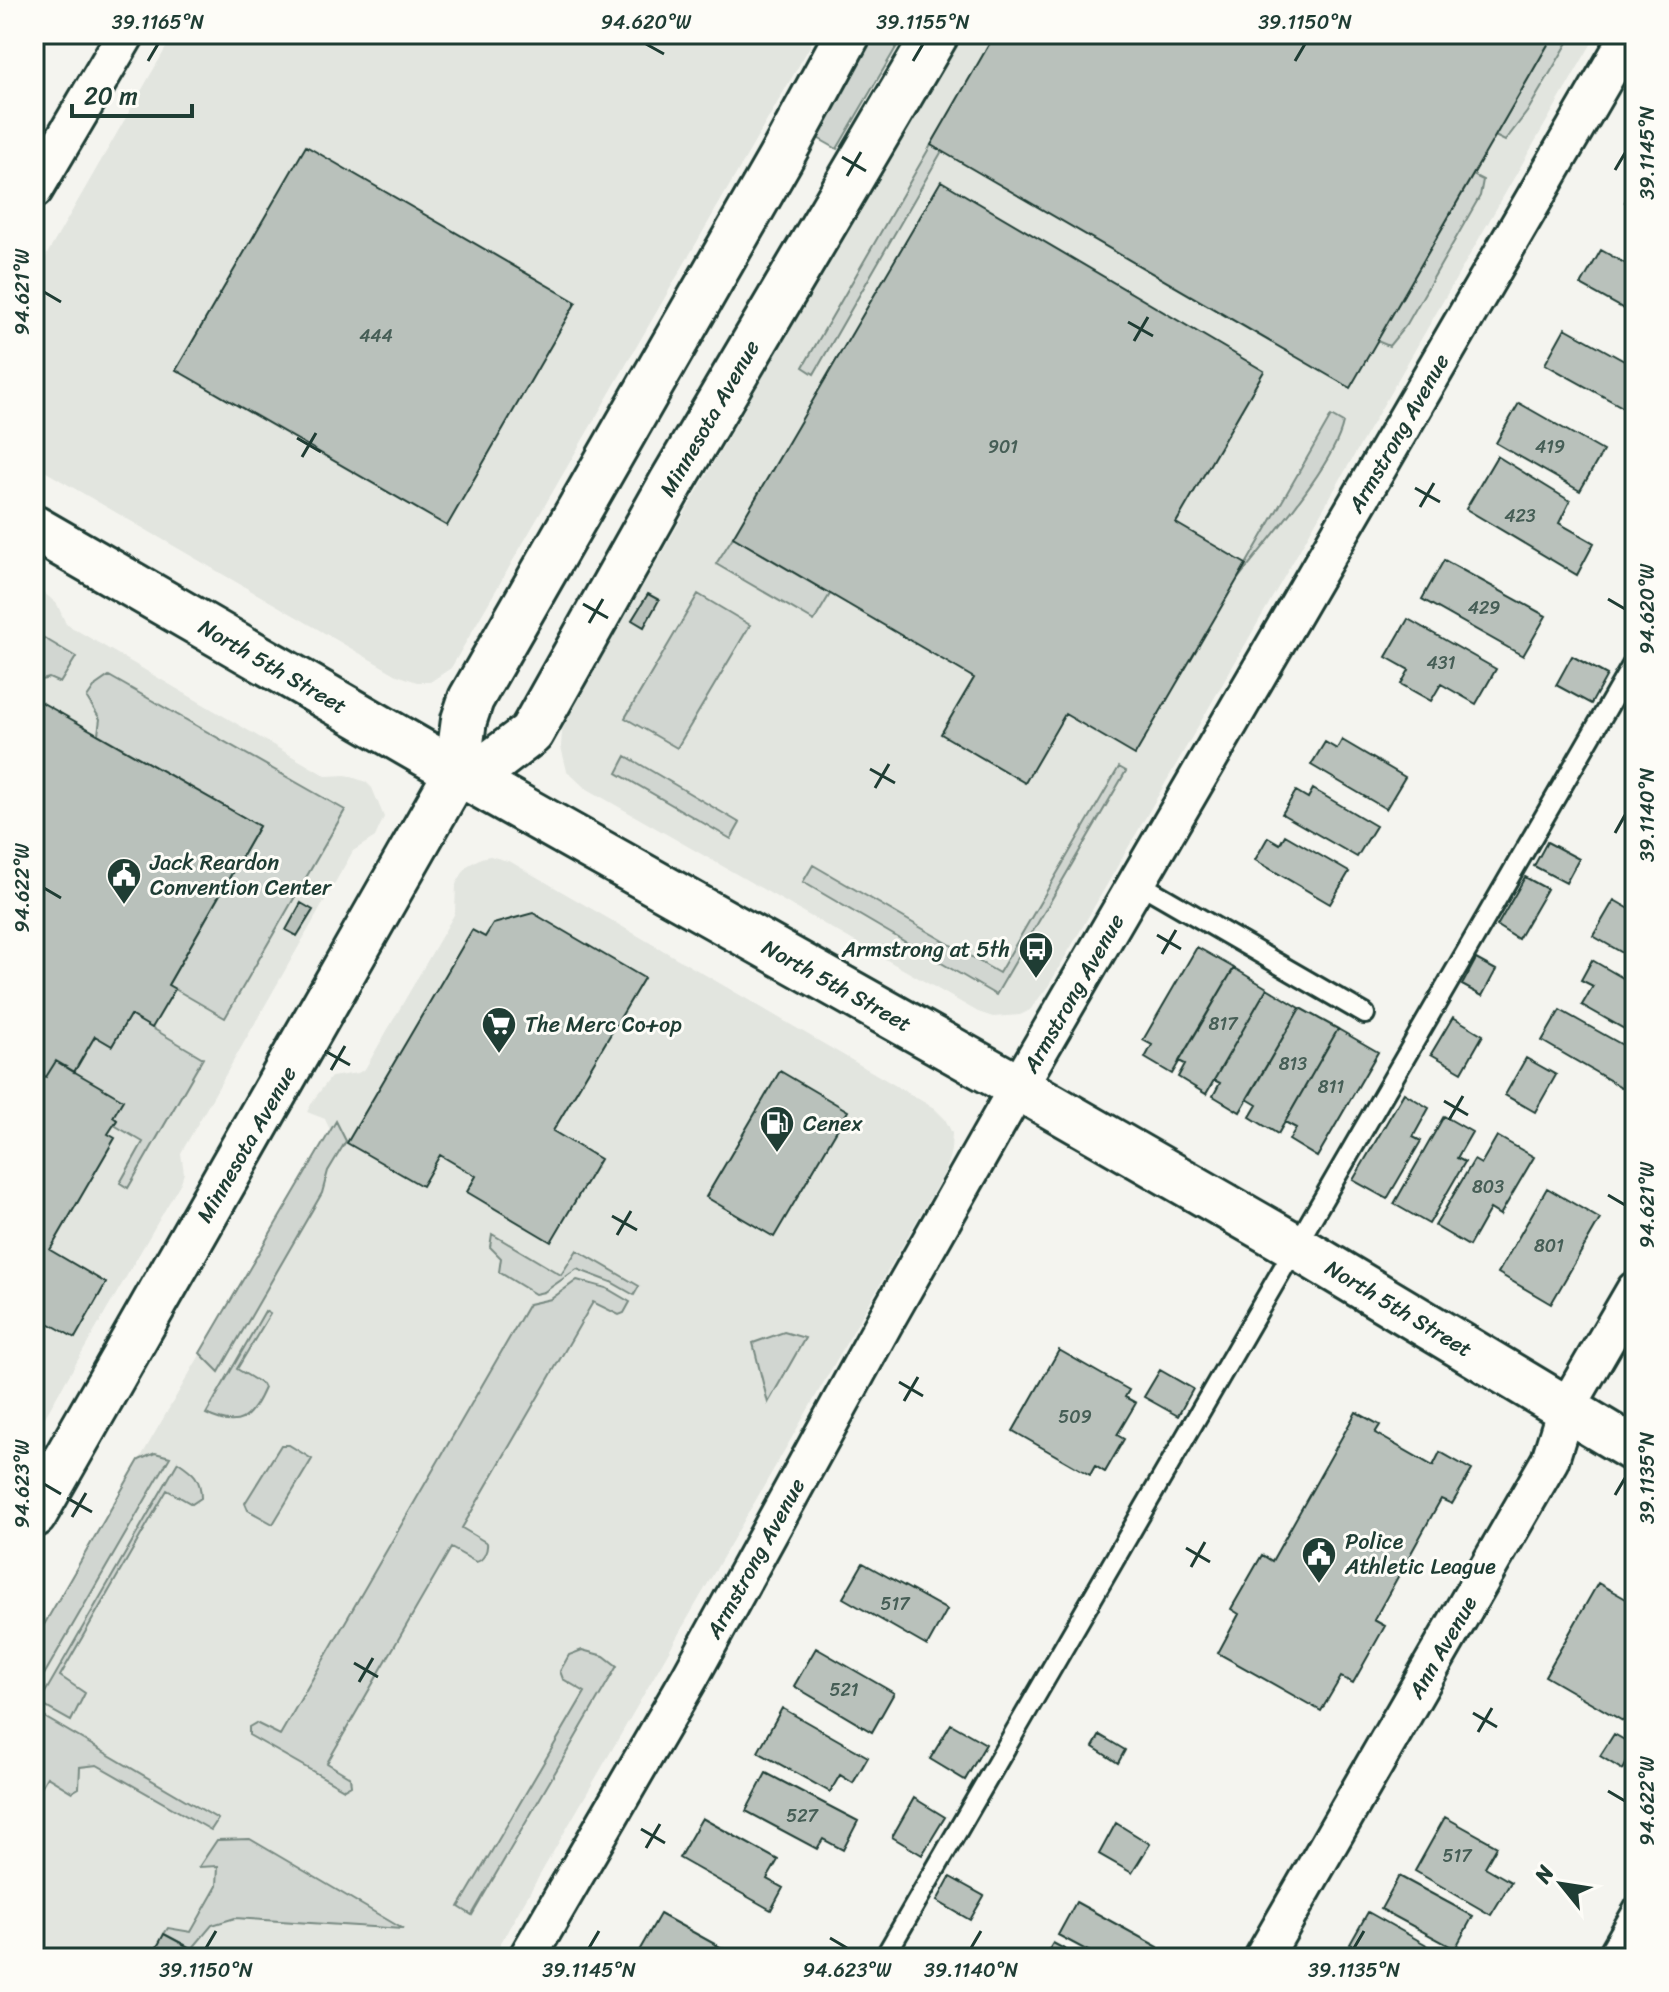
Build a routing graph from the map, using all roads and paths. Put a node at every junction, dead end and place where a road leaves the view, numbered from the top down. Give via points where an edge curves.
1 (126, 34) edge
2 (848, 34) edge
3 (936, 34) edge
4 (1630, 34) edge
5 (34, 190) edge
6 (34, 528) edge
7 (1635, 660) edge
8 (457, 772) junction
9 (1137, 882) junction
10 (1365, 1014) dead end
11 (1018, 1087) junction
12 (1295, 1246) junction
13 (1635, 1290) edge
14 (1566, 1409) junction
15 (1635, 1450) edge
16 (34, 1515) edge
17 (1635, 1906) edge
18 (527, 1958) edge
19 (884, 1958) edge
20 (1263, 1958) edge
21 (1605, 1958) edge

1 - 5 street
2 - 8 main road, Minnesota Avenue via 471,699
3 - 8 main road, Minnesota Avenue via 531,733 493,762
4 - 9 street, Armstrong Avenue
6 - 8 main road, North 5th Street
7 - 12 lane
8 - 11 main road, North 5th Street
8 - 16 main road, Minnesota Avenue
9 - 10 lane
9 - 11 street, Armstrong Avenue
11 - 12 main road, North 5th Street
11 - 18 street, Armstrong Avenue via 690,1677
12 - 14 main road, North 5th Street
12 - 19 lane
13 - 14 street, Ann Avenue
14 - 15 main road, North 5th Street
14 - 20 street, Ann Avenue via 1550,1460
17 - 21 lane

